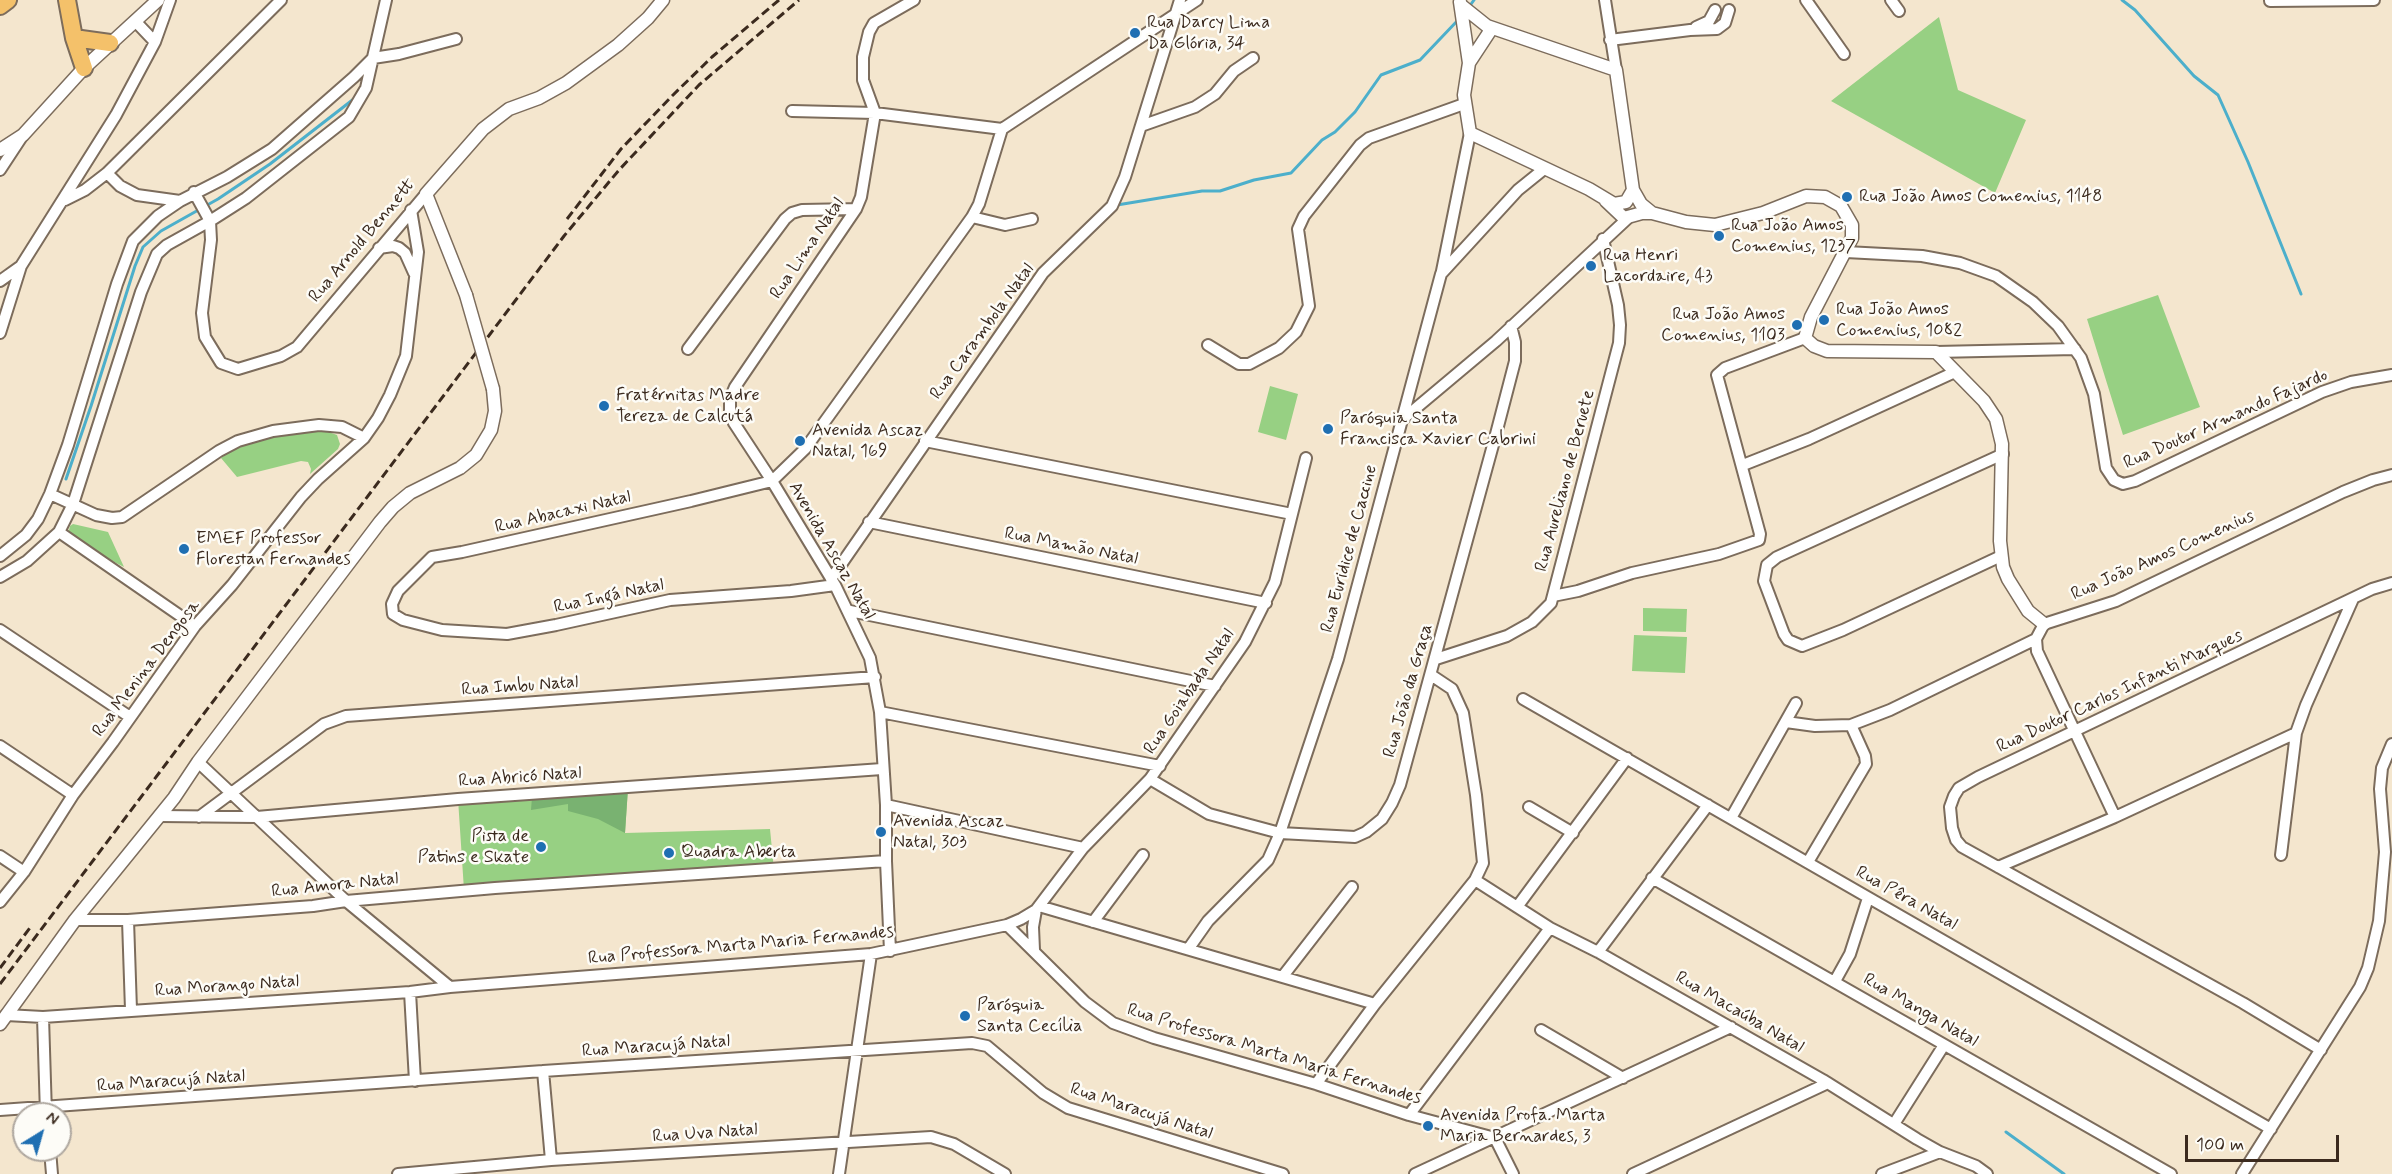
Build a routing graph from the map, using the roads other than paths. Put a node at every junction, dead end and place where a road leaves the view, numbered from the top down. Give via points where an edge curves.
1 (8, 0) edge
2 (67, 0) edge
3 (158, 0) edge
4 (170, 0) edge
5 (281, 0) edge
6 (386, 0) edge
7 (663, 0) edge
8 (914, 0) edge
9 (1180, 0) edge
10 (1197, 0) edge
11 (1605, 0) edge
12 (1806, 0) edge
13 (1891, 0) edge
14 (2373, 0) edge
15 (2270, 1) edge
16 (1461, 3) edge
17 (1714, 5) edge
18 (1728, 5) edge
19 (0, 6) edge
20 (1899, 11) dead end
21 (1176, 13) junction
22 (135, 21) junction
23 (1492, 28) junction
24 (1690, 30) junction
25 (74, 38) junction
26 (456, 39) dead end
27 (1610, 40) junction
28 (155, 42) junction
29 (110, 44) junction
30 (1844, 54) dead end
31 (374, 58) junction
32 (1253, 58) dead end
33 (1469, 63) junction
34 (84, 68) junction
35 (1616, 70) junction
36 (1464, 104) junction
37 (792, 111) dead end
38 (875, 113) junction
39 (1141, 126) junction
40 (1002, 129) junction
41 (1470, 133) junction
42 (23, 135) junction
43 (0, 150) edge
44 (1544, 169) junction
45 (0, 170) edge
46 (107, 173) junction
47 (1633, 190) junction
48 (426, 194) junction
49 (197, 197) junction
50 (64, 200) junction
51 (1605, 200) junction
52 (180, 201) junction
53 (856, 209) junction
54 (411, 210) junction
55 (1635, 212) junction
56 (208, 217) junction
57 (972, 217) junction
58 (1032, 219) dead end
59 (1603, 239) junction
60 (379, 248) junction
61 (1846, 252) junction
62 (21, 266) junction
63 (414, 274) junction
64 (1441, 274) junction
65 (0, 281) edge
66 (1511, 326) junction
67 (0, 333) edge
68 (1805, 338) junction
69 (1208, 345) dead end
70 (688, 349) dead end
71 (2075, 350) junction
72 (1936, 352) junction
73 (1955, 372) junction
74 (2392, 375) edge
75 (1402, 419) junction
76 (364, 438) junction
77 (925, 441) junction
78 (2003, 454) junction
79 (1306, 458) dead end
80 (1743, 465) junction
81 (2392, 475) edge
82 (772, 481) junction
83 (50, 494) junction
84 (73, 504) junction
85 (1292, 514) junction
86 (869, 522) junction
87 (59, 531) junction
88 (26, 536) junction
89 (39, 549) junction
90 (0, 556) edge
91 (2001, 556) junction
92 (0, 577) edge
93 (833, 582) junction
94 (2392, 583) edge
95 (1553, 596) junction
96 (2353, 599) junction
97 (1266, 603) junction
98 (849, 611) junction
99 (393, 614) joint
100 (2044, 624) junction
101 (195, 626) junction
102 (0, 630) edge
103 (2036, 639) junction
104 (1436, 659) junction
105 (1431, 675) junction
106 (875, 677) junction
107 (1215, 686) junction
108 (1523, 699) dead end
109 (1796, 703) dead end
110 (880, 712) junction
111 (130, 717) junction
112 (1786, 722) junction
113 (1851, 725) junction
114 (2075, 731) junction
115 (2296, 733) junction
116 (2392, 744) edge
117 (0, 746) edge
118 (1627, 758) junction
119 (198, 762) junction
120 (1160, 766) junction
121 (882, 769) junction
122 (1150, 779) junction
123 (232, 792) junction
124 (73, 795) junction
125 (886, 805) junction
126 (1708, 805) junction
127 (1529, 807) dead end
128 (160, 816) junction
129 (199, 817) junction
130 (2115, 817) junction
131 (257, 818) junction
132 (1731, 818) junction
133 (1280, 833) junction
134 (1573, 833) junction
135 (2388, 839) edge
136 (1083, 848) junction
137 (1143, 855) dead end
138 (2281, 855) dead end
139 (0, 856) edge
140 (886, 861) junction
141 (1808, 862) junction
142 (1998, 867) junction
143 (24, 872) junction
144 (1652, 878) junction
145 (1475, 880) junction
146 (1352, 886) dead end
147 (1868, 898) junction
148 (346, 901) junction
149 (0, 902) edge
150 (1517, 907) junction
151 (1037, 908) junction
152 (75, 920) junction
153 (128, 920) junction
154 (1093, 922) junction
155 (1007, 925) junction
156 (1550, 928) junction
157 (1189, 948) junction
158 (1035, 950) junction
159 (891, 951) junction
160 (1598, 952) junction
161 (871, 954) junction
162 (1283, 976) junction
163 (1835, 981) junction
164 (450, 987) junction
165 (410, 992) junction
166 (1375, 1004) junction
167 (131, 1010) junction
168 (43, 1017) junction
169 (3, 1019) edge
170 (1731, 1027) junction
171 (1540, 1030) dead end
172 (1944, 1044) junction
173 (2321, 1050) junction
174 (856, 1051) junction
175 (543, 1071) junction
176 (1623, 1077) junction
177 (415, 1081) junction
178 (1828, 1083) junction
179 (1316, 1084) junction
180 (46, 1102) edge
181 (72, 1109) edge
182 (1409, 1115) junction
183 (1894, 1124) junction
184 (2271, 1129) junction
185 (1495, 1138) junction
186 (844, 1141) junction
187 (1940, 1152) junction
188 (551, 1160) junction
189 (477, 1170) edge
190 (1003, 1173) edge
191 (398, 1174) edge
192 (839, 1174) edge
193 (1283, 1174) edge
194 (1415, 1174) edge
195 (1514, 1174) edge
196 (1633, 1174) edge
197 (1882, 1174) edge
198 (1987, 1174) edge
199 (2171, 1174) edge
200 (2242, 1174) edge

1 - 19 main road
2 - 25 main road
3 - 22 street
4 - 28 street
5 - 46 street
6 - 31 street
7 - 48 street, Rua Arnold Bennett via 618,45 566,83 509,109 483,129
8 - 38 street via 874,23 869,32 862,80
9 - 21 street, Rua Carambola Natal
10 - 21 street
11 - 27 street
12 - 30 street
13 - 20 street
14 - 15 street
16 - 23 street
16 - 33 street
17 - 24 street via 1709,21
18 - 24 street via 1722,27
21 - 39 street, Rua Carambola Natal
21 - 40 street
22 - 28 street
22 - 29 street
23 - 33 street
23 - 35 street
24 - 27 street
25 - 29 main road
25 - 34 main road
26 - 31 street
27 - 35 street
28 - 50 street
29 - 34 street
31 - 49 street via 272,149
31 - 56 street via 366,88 349,117 246,198
32 - 39 street via 1234,71 1215,94 1195,106
33 - 36 street
34 - 42 street
35 - 47 street
36 - 41 street
36 - 69 street via 1369,138 1304,216 1298,229 1309,306 1296,332 1279,348 1249,364 1239,364
37 - 38 street
38 - 40 street
38 - 53 street, Rua Lima Natal
39 - 77 street, Rua Carambola Natal via 1112,206 1043,273
40 - 57 street, Avenida Ascaz Natal
41 - 44 street
41 - 64 street
42 - 43 street
42 - 45 street
44 - 51 street
44 - 64 street, Rua Euridice de Caccine via 1518,190
46 - 50 street
46 - 52 street via 137,195
47 - 51 street via 1623,204
47 - 55 street
48 - 54 street, Rua Arnold Bennett
48 - 119 street, bridge via 466,296 493,389 495,411 491,430 476,455 460,468 424,484 393,507
49 - 52 street
49 - 56 street
50 - 62 street
51 - 55 street via 1620,216
52 - 83 street via 144,228 130,248
53 - 70 street via 792,213
53 - 82 street, Rua Lima Natal via 730,399 734,423
54 - 60 street, Rua Arnold Bennett
54 - 63 street, Rua Menina Dengosa via 418,252
55 - 59 street
55 - 61 street via 1715,225 1763,213 1806,196 1825,197 1841,206 1852,225
56 - 60 street, Rua Arnold Bennett via 211,240 203,293 205,337 221,363 229,368 253,366 297,347
56 - 84 street via 167,244 150,268
57 - 58 street via 1005,225
57 - 82 street, Avenida Ascaz Natal via 804,449
59 - 66 street
59 - 95 street, Rua Aureliano de Beruete via 1618,305 1619,343
60 - 63 street via 399,248
61 - 68 street via 1811,317
61 - 71 street, Rua Doutor Armando Fajardo via 1922,256 1980,269 2017,288 2034,302
62 - 65 street
62 - 67 street
63 - 76 street, Rua Menina Dengosa via 406,356 390,395
64 - 75 street, Rua Euridice de Caccine
66 - 75 street
66 - 104 street, Rua João da Graça via 1515,361
68 - 72 street via 1827,351
68 - 80 street via 1722,370 1717,378
71 - 72 street
71 - 74 street, Rua Doutor Armando Fajardo via 2094,394 2106,468 2114,480 2123,484 2322,392
72 - 73 street
73 - 78 street via 1991,410 2001,431
73 - 80 street
75 - 133 street, Rua Euridice de Caccine via 1338,659
76 - 84 street via 342,427 319,425 273,431 219,451 122,517 96,515
76 - 101 street, Rua Menina Dengosa via 300,497
77 - 85 street
77 - 86 street, Rua Carambola Natal
78 - 91 street
78 - 91 street via 1771,561 1764,581 1784,634 1802,646
79 - 85 street, Rua Goiabada Natal
80 - 95 street via 1760,534 1756,542
81 - 100 street, Rua João Amos Comenius via 2343,492 2116,601
82 - 93 street, Avenida Ascaz Natal
82 - 99 street, Rua Abacaxi Natal via 432,557 398,591 392,604
83 - 84 street
83 - 88 street
84 - 87 street
85 - 97 street, Rua Goiabada Natal via 1281,565
86 - 93 street, Rua Carambola Natal
86 - 97 street, Rua Mamão Natal
87 - 89 street
87 - 101 street
88 - 89 street
88 - 90 street
89 - 92 street
91 - 100 street via 2017,594 2028,611
93 - 98 street, Avenida Ascaz Natal
93 - 99 street, Rua Ingá Natal via 670,600 507,634 442,630
94 - 96 street, Rua Doutor Carlos Infanti Marques
95 - 104 street, Rua Aureliano de Beruete via 1543,613 1507,636
96 - 114 street, Rua Doutor Carlos Infanti Marques
96 - 115 street
97 - 107 street, Rua Goiabada Natal
98 - 106 street, Avenida Ascaz Natal
98 - 107 street
100 - 103 street
101 - 111 street, Rua Menina Dengosa
102 - 111 street
103 - 113 street
103 - 114 street via 2037,651
104 - 105 street, Rua João da Graça
105 - 133 street, Rua João da Graça via 1400,785 1382,819 1355,837
105 - 145 street via 1452,689 1463,712 1483,852
106 - 110 street, Avenida Ascaz Natal
106 - 123 street, Rua Imbu Natal via 346,716 324,724
107 - 120 street, Rua Goiabada Natal
108 - 118 street, Rua Pêra Natal
109 - 112 street
110 - 120 street
110 - 121 street, Avenida Ascaz Natal
111 - 124 street, Rua Menina Dengosa
112 - 113 street
112 - 132 street
113 - 141 street via 1866,760 1863,771
114 - 130 street
114 - 142 street, Rua Doutor Carlos Infanti Marques via 1971,780 1954,795 1949,815 1956,840
115 - 130 street
115 - 138 street
116 - 135 street via 2382,768 2380,789
117 - 124 street
118 - 126 street, Rua Pêra Natal
118 - 134 street
119 - 123 street
119 - 128 street
120 - 122 street, Rua Goiabada Natal
121 - 125 street, Avenida Ascaz Natal
121 - 131 street, Rua Abricó Natal via 458,799
122 - 133 street, Rua João da Graça via 1209,814
122 - 136 street, Rua Goiabada Natal
123 - 129 street, Rua Imbu Natal
123 - 131 street
124 - 143 street, Rua Menina Dengosa
125 - 136 street
125 - 140 street, Avenida Ascaz Natal
126 - 132 street, Rua Pêra Natal
126 - 144 street
127 - 134 street
128 - 129 street, Rua Abricó Natal
128 - 152 street
129 - 131 street, Rua Abricó Natal
130 - 142 street
131 - 148 street
132 - 141 street, Rua Pêra Natal
133 - 157 street, Rua Euridice de Caccine via 1268,860 1208,921
134 - 150 street
135 - 173 street via 2374,951 2360,987
136 - 151 street, Rua Goiabada Natal
137 - 154 street
139 - 143 street
140 - 148 street, Rua Amora Natal
140 - 159 street, Avenida Ascaz Natal
141 - 147 street, Rua Pêra Natal
142 - 173 street, Rua Doutor Carlos Infanti Marques
143 - 149 street, Rua Menina Dengosa
144 - 160 street
144 - 163 street, Rua Manga Natal
145 - 150 street, Rua Macaúba Natal
145 - 166 street
146 - 162 street
147 - 163 street via 1854,944
147 - 184 street, Rua Pêra Natal
148 - 153 street, Rua Amora Natal
148 - 164 street
150 - 156 street, Rua Macaúba Natal
151 - 154 street
151 - 155 street, Rua Goiabada Natal
151 - 158 street via 1033,927
152 - 153 street, Rua Amora Natal
152 - 169 street
153 - 167 street
154 - 157 street
155 - 158 street, Rua Professora Marta Maria Fernandes
155 - 159 street, Rua Professora Marta Maria Fernandes
156 - 160 street, Rua Macaúba Natal
156 - 182 street
157 - 162 street
158 - 179 street, Rua Professora Marta Maria Fernandes via 1085,1002 1113,1023
159 - 161 street, Rua Professora Marta Maria Fernandes
160 - 170 street, Rua Macaúba Natal
161 - 164 street, Rua Professora Marta Maria Fernandes
161 - 174 street
162 - 166 street
163 - 172 street, Rua Manga Natal
164 - 165 street, Rua Morango Natal
165 - 167 street, Rua Morango Natal
165 - 177 street
166 - 179 street
167 - 168 street, Rua Morango Natal
168 - 169 street, Rua Morango Natal
168 - 180 street
170 - 176 street
170 - 178 street, Rua Macaúba Natal
171 - 176 street
172 - 183 street
172 - 199 street, Rua Manga Natal
173 - 184 street
174 - 175 street, Rua Maracujá Natal
174 - 186 street
174 - 193 street, Rua Maracujá Natal via 981,1044 1068,1108
175 - 177 street, Rua Maracujá Natal
175 - 188 street
176 - 185 street
177 - 181 street, Rua Maracujá Natal
178 - 183 street, Rua Macaúba Natal
178 - 196 street
179 - 182 street, Rua Professora Marta Maria Fernandes
182 - 185 street, Rua Professora Marta Maria Fernandes
183 - 187 street, Rua Macaúba Natal
184 - 200 street
185 - 194 street
185 - 195 street
186 - 188 street, Rua Uva Natal
186 - 190 street, Rua Uva Natal via 931,1137 954,1144
186 - 192 street
187 - 197 street
187 - 198 street, Rua Macaúba Natal
188 - 189 street, Rua Uva Natal
189 - 191 street, Rua Uva Natal

